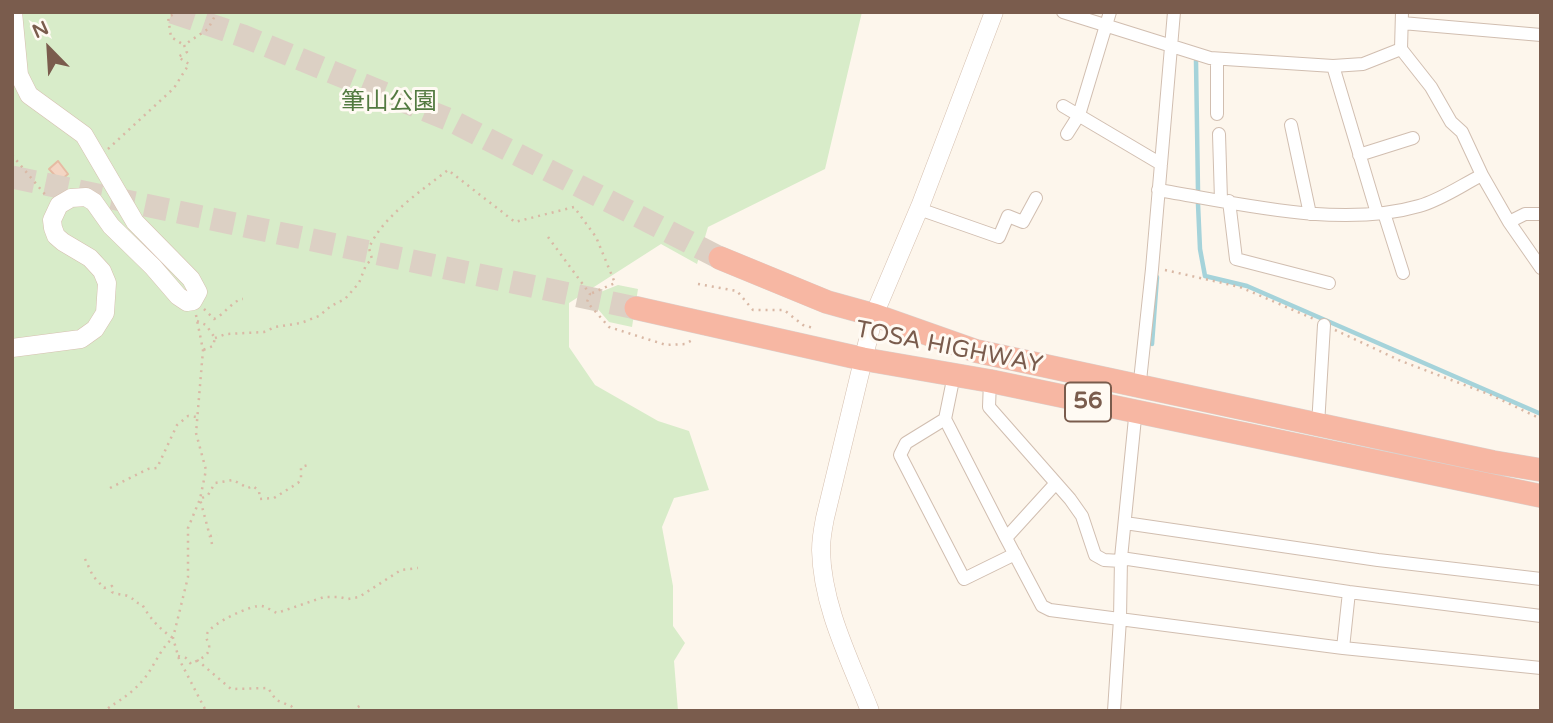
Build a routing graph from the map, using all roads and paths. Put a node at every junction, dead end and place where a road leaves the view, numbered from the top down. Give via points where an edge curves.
1 (13, 12) edge
2 (179, 12) edge
3 (217, 12) edge
4 (994, 12) edge
5 (1063, 12) edge
6 (1110, 12) edge
7 (1174, 12) edge
8 (1402, 17) edge
9 (1106, 26) junction
10 (1541, 35) edge
11 (184, 45) junction
12 (1171, 48) junction
13 (1401, 49) junction
14 (1217, 59) junction
15 (1333, 66) junction
16 (1063, 106) dead end
17 (1217, 114) dead end
18 (1079, 115) junction
19 (1291, 125) dead end
20 (1067, 134) dead end
21 (1219, 134) dead end
22 (1413, 138) dead end
23 (12, 155) edge
24 (1359, 155) junction
25 (99, 158) junction
26 (1161, 164) junction
27 (1482, 175) junction
28 (1158, 190) junction
29 (1037, 198) dead end
30 (1225, 201) junction
31 (56, 209) junction
32 (919, 209) junction
33 (1380, 213) junction
34 (1310, 214) junction
35 (1541, 214) edge
36 (1509, 222) junction
37 (720, 258) tunnel mouth
38 (1541, 268) edge
39 (1152, 269) junction
40 (1403, 274) dead end
41 (1329, 283) dead end
42 (698, 284) dead end
43 (590, 294) dead end
44 (194, 299) junction
45 (243, 299) dead end
46 (636, 308) tunnel mouth
47 (874, 315) junction
48 (197, 321) junction
49 (1324, 325) junction
50 (814, 328) dead end
51 (215, 338) junction
52 (12, 348) edge
53 (203, 351) junction
54 (863, 359) junction
55 (954, 375) junction
56 (990, 381) junction
57 (1139, 387) junction
58 (1136, 412) junction
59 (197, 417) junction
60 (945, 419) junction
61 (1541, 419) edge
62 (1318, 425) junction
63 (308, 465) dead end
64 (1541, 470) edge
65 (1055, 483) junction
66 (110, 488) dead end
67 (1541, 496) edge
68 (200, 499) junction
69 (1125, 523) junction
70 (217, 535) dead end
71 (210, 536) junction
72 (1006, 538) junction
73 (212, 544) dead end
74 (1015, 554) junction
75 (85, 559) dead end
76 (1121, 560) junction
77 (418, 568) dead end
78 (1541, 579) edge
79 (1349, 592) junction
80 (1541, 616) edge
81 (1120, 619) junction
82 (173, 638) junction
83 (1343, 648) junction
84 (178, 656) junction
85 (197, 660) junction
86 (1541, 668) edge
87 (361, 705) dead end
88 (104, 711) edge
89 (206, 711) edge
90 (295, 711) edge
91 (352, 711) edge
92 (870, 711) edge
93 (1114, 711) edge

1 - 25 street via 19,75 29,95 84,135
2 - 11 path via 168,17 169,27 171,37
3 - 11 path via 208,29
4 - 32 street
5 - 9 street
6 - 9 street
7 - 12 street
8 - 10 street
8 - 13 street
9 - 12 street
9 - 18 street
11 - 25 path via 187,52 178,57 189,64 174,88
12 - 14 street
12 - 26 street
13 - 15 street via 1363,64
13 - 27 street via 1462,132
14 - 15 street
14 - 17 street
15 - 24 street
16 - 18 street
18 - 20 street
18 - 26 street
19 - 34 street
21 - 30 street
22 - 24 street
23 - 31 path
24 - 33 street
25 - 44 street via 135,222 197,287
26 - 28 street
27 - 33 street via 1422,205
27 - 36 street
28 - 30 street
28 - 39 street
29 - 32 street via 1023,222 1008,216 999,237
30 - 34 street
30 - 41 street via 1236,259
31 - 44 street via 71,198 86,197 94,202 178,296 187,302
31 - 52 street via 52,220 56,236 102,271 107,283 105,313 95,329 81,339
32 - 47 street
33 - 34 street
33 - 40 street
35 - 36 street via 1525,214
36 - 38 street
37 - 47 highway, TOSA HIGHWAY / 56 via 827,302
39 - 49 path via 1240,287
39 - 57 street
42 - 50 path via 737,291 753,310 784,310
43 - 51 path via 615,283 596,237 574,207 515,222 448,170 379,232 369,248 372,259 345,299 300,323
44 - 45 path via 213,319
44 - 48 path
46 - 54 highway, TOSA HIGHWAY / 56
47 - 54 street
47 - 57 highway, TOSA HIGHWAY / 56 via 976,351
48 - 51 path
48 - 53 path
49 - 61 path
49 - 62 street
51 - 53 path via 213,346
53 - 59 path
54 - 55 highway, TOSA HIGHWAY / 56
54 - 92 street via 821,549 836,625
55 - 56 highway, TOSA HIGHWAY / 56
55 - 60 street
56 - 58 highway, TOSA HIGHWAY / 56
56 - 65 street via 989,407
57 - 58 street
57 - 62 highway, TOSA HIGHWAY / 56
58 - 67 highway, TOSA HIGHWAY / 56
58 - 69 street
59 - 66 path via 188,416 177,425 155,470 148,469
59 - 68 path via 196,433 206,467
60 - 72 street
60 - 74 street via 906,443 900,454 958,568 964,579
62 - 64 highway, TOSA HIGHWAY / 56
63 - 68 path via 301,467 298,483 274,498 260,499 253,486 232,480 215,483
65 - 72 street
65 - 76 street via 1082,516 1095,555
68 - 71 path
68 - 82 path via 188,528 188,577
69 - 76 street
69 - 78 street
70 - 71 path
71 - 73 path
72 - 74 street
74 - 81 street via 1042,606
75 - 82 path via 104,588 112,586 114,594 142,604 161,631
76 - 79 street
76 - 81 street
77 - 85 path via 401,570 351,599 326,596 277,613 259,606 249,608 208,632 209,651
79 - 80 street
79 - 83 street
81 - 83 street
81 - 93 street
82 - 84 path
82 - 88 path via 136,688
83 - 86 street
84 - 85 path via 190,664
84 - 89 path
85 - 90 path via 225,686 268,688 276,700
87 - 91 path

